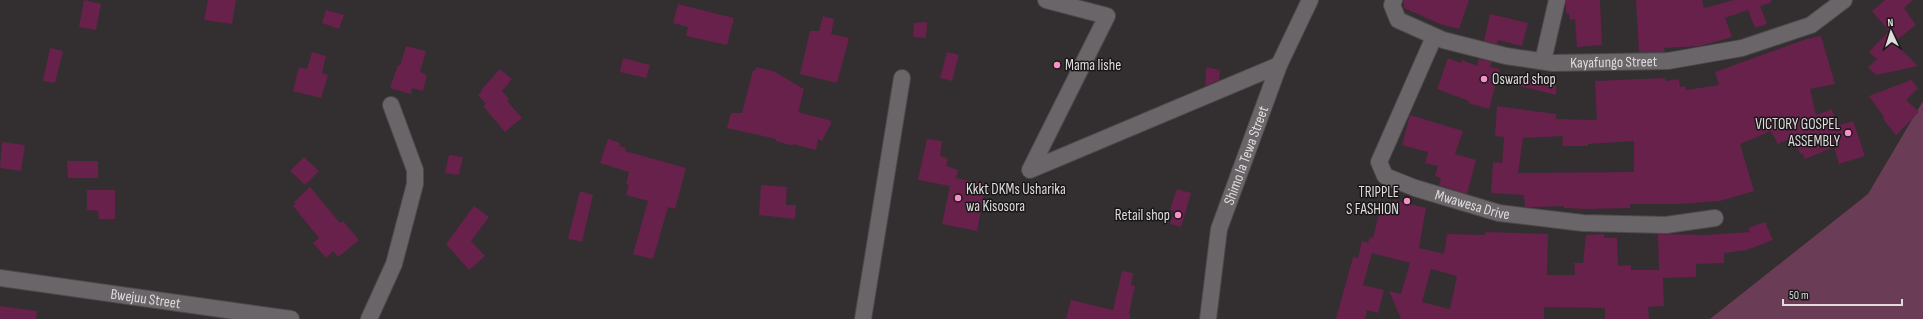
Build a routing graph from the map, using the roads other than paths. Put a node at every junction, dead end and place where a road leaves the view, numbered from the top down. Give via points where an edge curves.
1 (1046, 0) edge
2 (1310, 0) edge
3 (1394, 0) edge
4 (1557, 0) edge
5 (1844, 0) edge
6 (1434, 37) junction
7 (1543, 61) junction
8 (1279, 65) junction
9 (902, 78) dead end
10 (391, 105) dead end
11 (1715, 218) dead end
12 (0, 278) edge
13 (291, 319) edge
14 (369, 319) edge
15 (863, 319) edge
16 (1208, 319) edge

1 - 8 street via 1107,16 1030,170
2 - 8 street, Shimo la Tewa Street
3 - 6 street, Kayafungo Street via 1392,5 1398,20
4 - 7 street
5 - 7 street, Kayafungo Street via 1811,25 1742,48 1668,61
6 - 7 street, Kayafungo Street via 1506,56
6 - 11 street, Mwawesa Drive via 1378,162 1385,176 1415,188 1499,213 1583,223 1666,225
8 - 16 street, Shimo la Tewa Street via 1219,229
9 - 15 street
10 - 14 street via 415,170 415,184 394,264
12 - 13 street, Bwejuu Street

